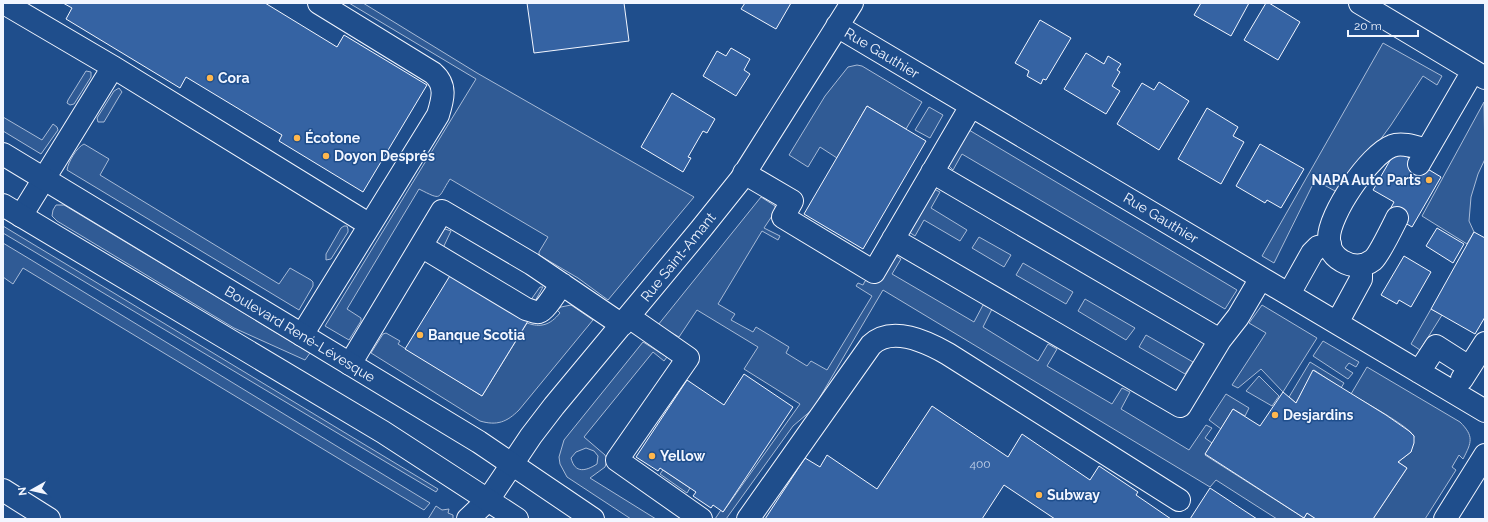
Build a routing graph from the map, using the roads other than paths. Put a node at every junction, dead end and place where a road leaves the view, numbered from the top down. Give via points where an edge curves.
1 (4, 3) edge
2 (319, 3) edge
3 (852, 3) edge
4 (1360, 3) edge
5 (837, 26) junction
6 (113, 67) junction
7 (1479, 74) edge
8 (971, 106) junction
9 (3, 154) edge
10 (932, 172) junction
11 (744, 173) junction
12 (45, 179) junction
13 (3, 205) edge
14 (22, 216) junction
15 (1397, 218) dead end
16 (370, 225) junction
17 (893, 239) junction
18 (1330, 244) junction
19 (421, 246) junction
20 (1361, 265) junction
21 (1261, 278) junction
22 (562, 284) junction
23 (1289, 294) junction
24 (625, 321) junction
25 (1337, 323) junction
26 (302, 335) junction
27 (1220, 340) junction
28 (1485, 343) edge
29 (350, 364) junction
30 (1469, 367) junction
31 (1420, 372) junction
32 (1454, 392) junction
33 (1485, 411) edge
34 (1485, 455) edge
35 (512, 464) junction
36 (3, 490) edge
37 (1179, 500) dead end
38 (487, 509) edge
39 (49, 519) edge
40 (468, 519) edge
41 (517, 519) edge
42 (593, 519) edge
43 (701, 519) edge
44 (748, 519) edge
45 (1445, 519) edge

1 - 6 street
2 - 16 street via 433,73 442,85 442,105 438,116
3 - 5 street, Rue Saint-Amant
4 - 7 street
5 - 8 street, Rue Gauthier
5 - 11 street, Rue Saint-Amant
6 - 12 street
6 - 16 street
7 - 18 street via 1423,157 1400,144 1392,146 1383,151 1354,182 1331,225 1328,239
8 - 10 street
8 - 21 street, Rue Gauthier
9 - 12 street, Boulevard René-Lévesque
10 - 17 street
10 - 27 street
11 - 17 street via 792,201 783,217 874,272
11 - 24 street, Rue Saint-Amant
12 - 14 street
12 - 26 street, Boulevard René-Lévesque
13 - 14 street
14 - 38 street via 383,432
15 - 20 street via 1374,259
16 - 26 street
17 - 27 street via 1180,406
18 - 20 street via 1336,258 1354,266
18 - 23 street via 1318,247 1312,253
19 - 22 street via 533,312 545,309
19 - 22 street via 442,211
19 - 29 street
20 - 25 street via 1361,279
21 - 23 street, Rue Gauthier
21 - 27 street via 1238,317
22 - 24 street
23 - 25 street, Rue Gauthier
24 - 35 street, Rue Saint-Amant via 554,406
24 - 43 street via 688,358 617,460
25 - 31 street, Rue Gauthier
26 - 29 street, Boulevard René-Lévesque
28 - 30 street
29 - 35 street, Boulevard René-Lévesque
30 - 31 street via 1436,346
30 - 32 street
31 - 32 street, Rue Gauthier
32 - 33 street, Rue Gauthier
34 - 45 street
35 - 38 street, Rue Saint-Amant
35 - 42 street, Boulevard René-Lévesque
36 - 39 street
37 - 44 street via 948,354 919,339 892,336 877,339 871,345
38 - 40 street, Rue Saint-Amant
38 - 41 street

